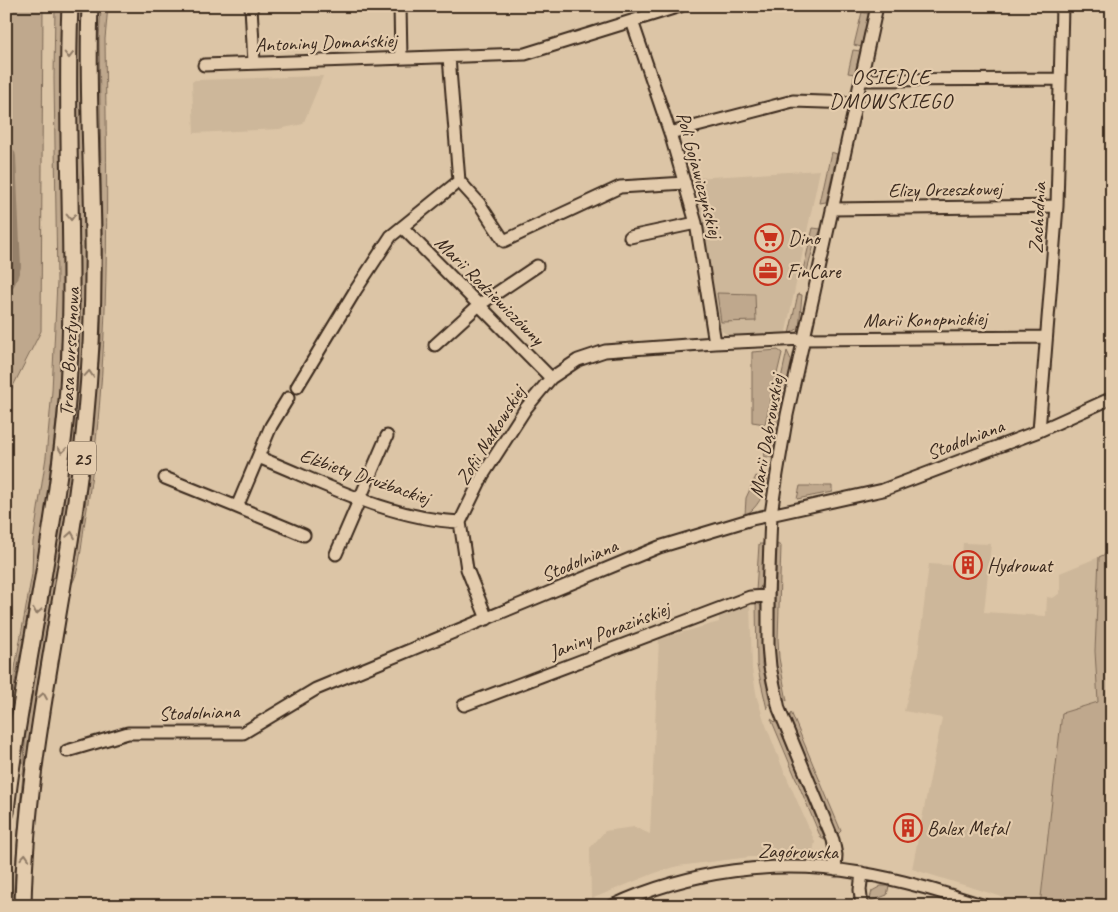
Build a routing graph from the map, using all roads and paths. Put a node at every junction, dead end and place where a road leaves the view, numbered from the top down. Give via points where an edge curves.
1 (70, 6) edge
2 (90, 6) edge
3 (251, 6) edge
4 (400, 6) edge
5 (680, 6) edge
6 (877, 6) edge
7 (1062, 6) edge
8 (646, 11) edge
9 (632, 21) junction
10 (449, 57) junction
11 (401, 58) junction
12 (254, 63) junction
13 (204, 65) dead end
14 (1060, 79) junction
15 (861, 80) junction
16 (855, 104) junction
17 (670, 133) junction
18 (459, 181) junction
19 (685, 183) junction
20 (1057, 206) junction
21 (832, 209) junction
22 (696, 223) junction
23 (402, 228) junction
24 (630, 237) dead end
25 (537, 266) dead end
26 (479, 305) junction
27 (1046, 337) junction
28 (803, 339) junction
29 (715, 344) junction
30 (434, 345) dead end
31 (551, 378) junction
32 (297, 386) dead end
33 (288, 398) dead end
34 (1112, 398) edge
35 (1039, 431) junction
36 (386, 436) dead end
37 (258, 457) junction
38 (165, 478) dead end
39 (360, 499) junction
40 (237, 507) junction
41 (771, 514) junction
42 (460, 522) junction
43 (304, 535) dead end
44 (336, 554) dead end
45 (768, 596) junction
46 (487, 619) junction
47 (464, 705) dead end
48 (67, 751) dead end
49 (6, 812) edge
50 (835, 870) junction
51 (862, 873) junction
52 (23, 906) edge
53 (612, 906) edge
54 (862, 906) edge
55 (985, 906) edge

1 -> 49 main road, Trasa Bursztynowa / 25 via 72,277 66,413
52 -> 2 main road, Trasa Bursztynowa / 25 via 37,735 78,487 88,393 93,269
3 - 12 street
4 - 11 street
5 - 8 street, Antoniny Domańskiej
6 - 15 street, Marii Dąbrowskiej
7 - 14 street, Zachodnia
8 - 9 street, Antoniny Domańskiej
9 - 10 street, Antoniny Domańskiej via 525,54
9 - 17 street, Poli Gojawiczyńskiej
10 - 11 street, Antoniny Domańskiej
10 - 18 street
11 - 12 street, Antoniny Domańskiej
12 - 13 street, Antoniny Domańskiej
14 - 15 street
14 - 20 street, Zachodnia
15 - 16 street, Marii Dąbrowskiej
16 - 17 street via 794,101
16 - 21 street, Marii Dąbrowskiej
17 - 19 street, Poli Gojawiczyńskiej
18 - 19 street via 479,203 504,240 620,187
18 - 23 street
19 - 22 street, Poli Gojawiczyńskiej
20 - 21 street, Elizy Orzeszkowej
20 - 27 street, Zachodnia
21 - 28 street, Marii Dąbrowskiej
22 - 24 street
22 - 29 street, Poli Gojawiczyńskiej
23 - 26 street, Marii Rodziewiczówny
23 - 32 street via 391,236 380,252
25 - 26 street
26 - 30 street
26 - 31 street, Marii Rodziewiczówny
27 - 28 street, Marii Konopnickiej
27 - 35 street, Zachodnia
28 - 29 street, Zofii Nałkowskiej
28 - 41 street, Marii Dąbrowskiej
29 - 31 street, Zofii Nałkowskiej via 605,351 578,360
31 - 42 street, Zofii Nałkowskiej via 512,429
33 - 37 street
34 - 35 street, Stodolniana
35 - 41 street, Stodolniana via 883,490
36 - 39 street
37 - 39 street, Elżbiety Drużbackiej
37 - 40 street
38 - 40 street
39 - 42 street, Elżbiety Drużbackiej via 427,519
39 - 44 street
40 - 43 street
41 - 45 street, Marii Dąbrowskiej
41 - 46 street, Stodolniana via 659,547
42 - 46 street via 467,570
45 - 47 street, Janiny Porazińskiej via 750,597
45 - 50 street, Marii Dąbrowskiej via 768,644 776,696 833,840
46 - 48 street, Stodolniana via 316,689 243,733 128,733
50 - 51 street, Zagórowska
50 - 53 street, Zagórowska via 764,868 715,873 659,886
51 - 54 street
51 - 55 street, Zagórowska

